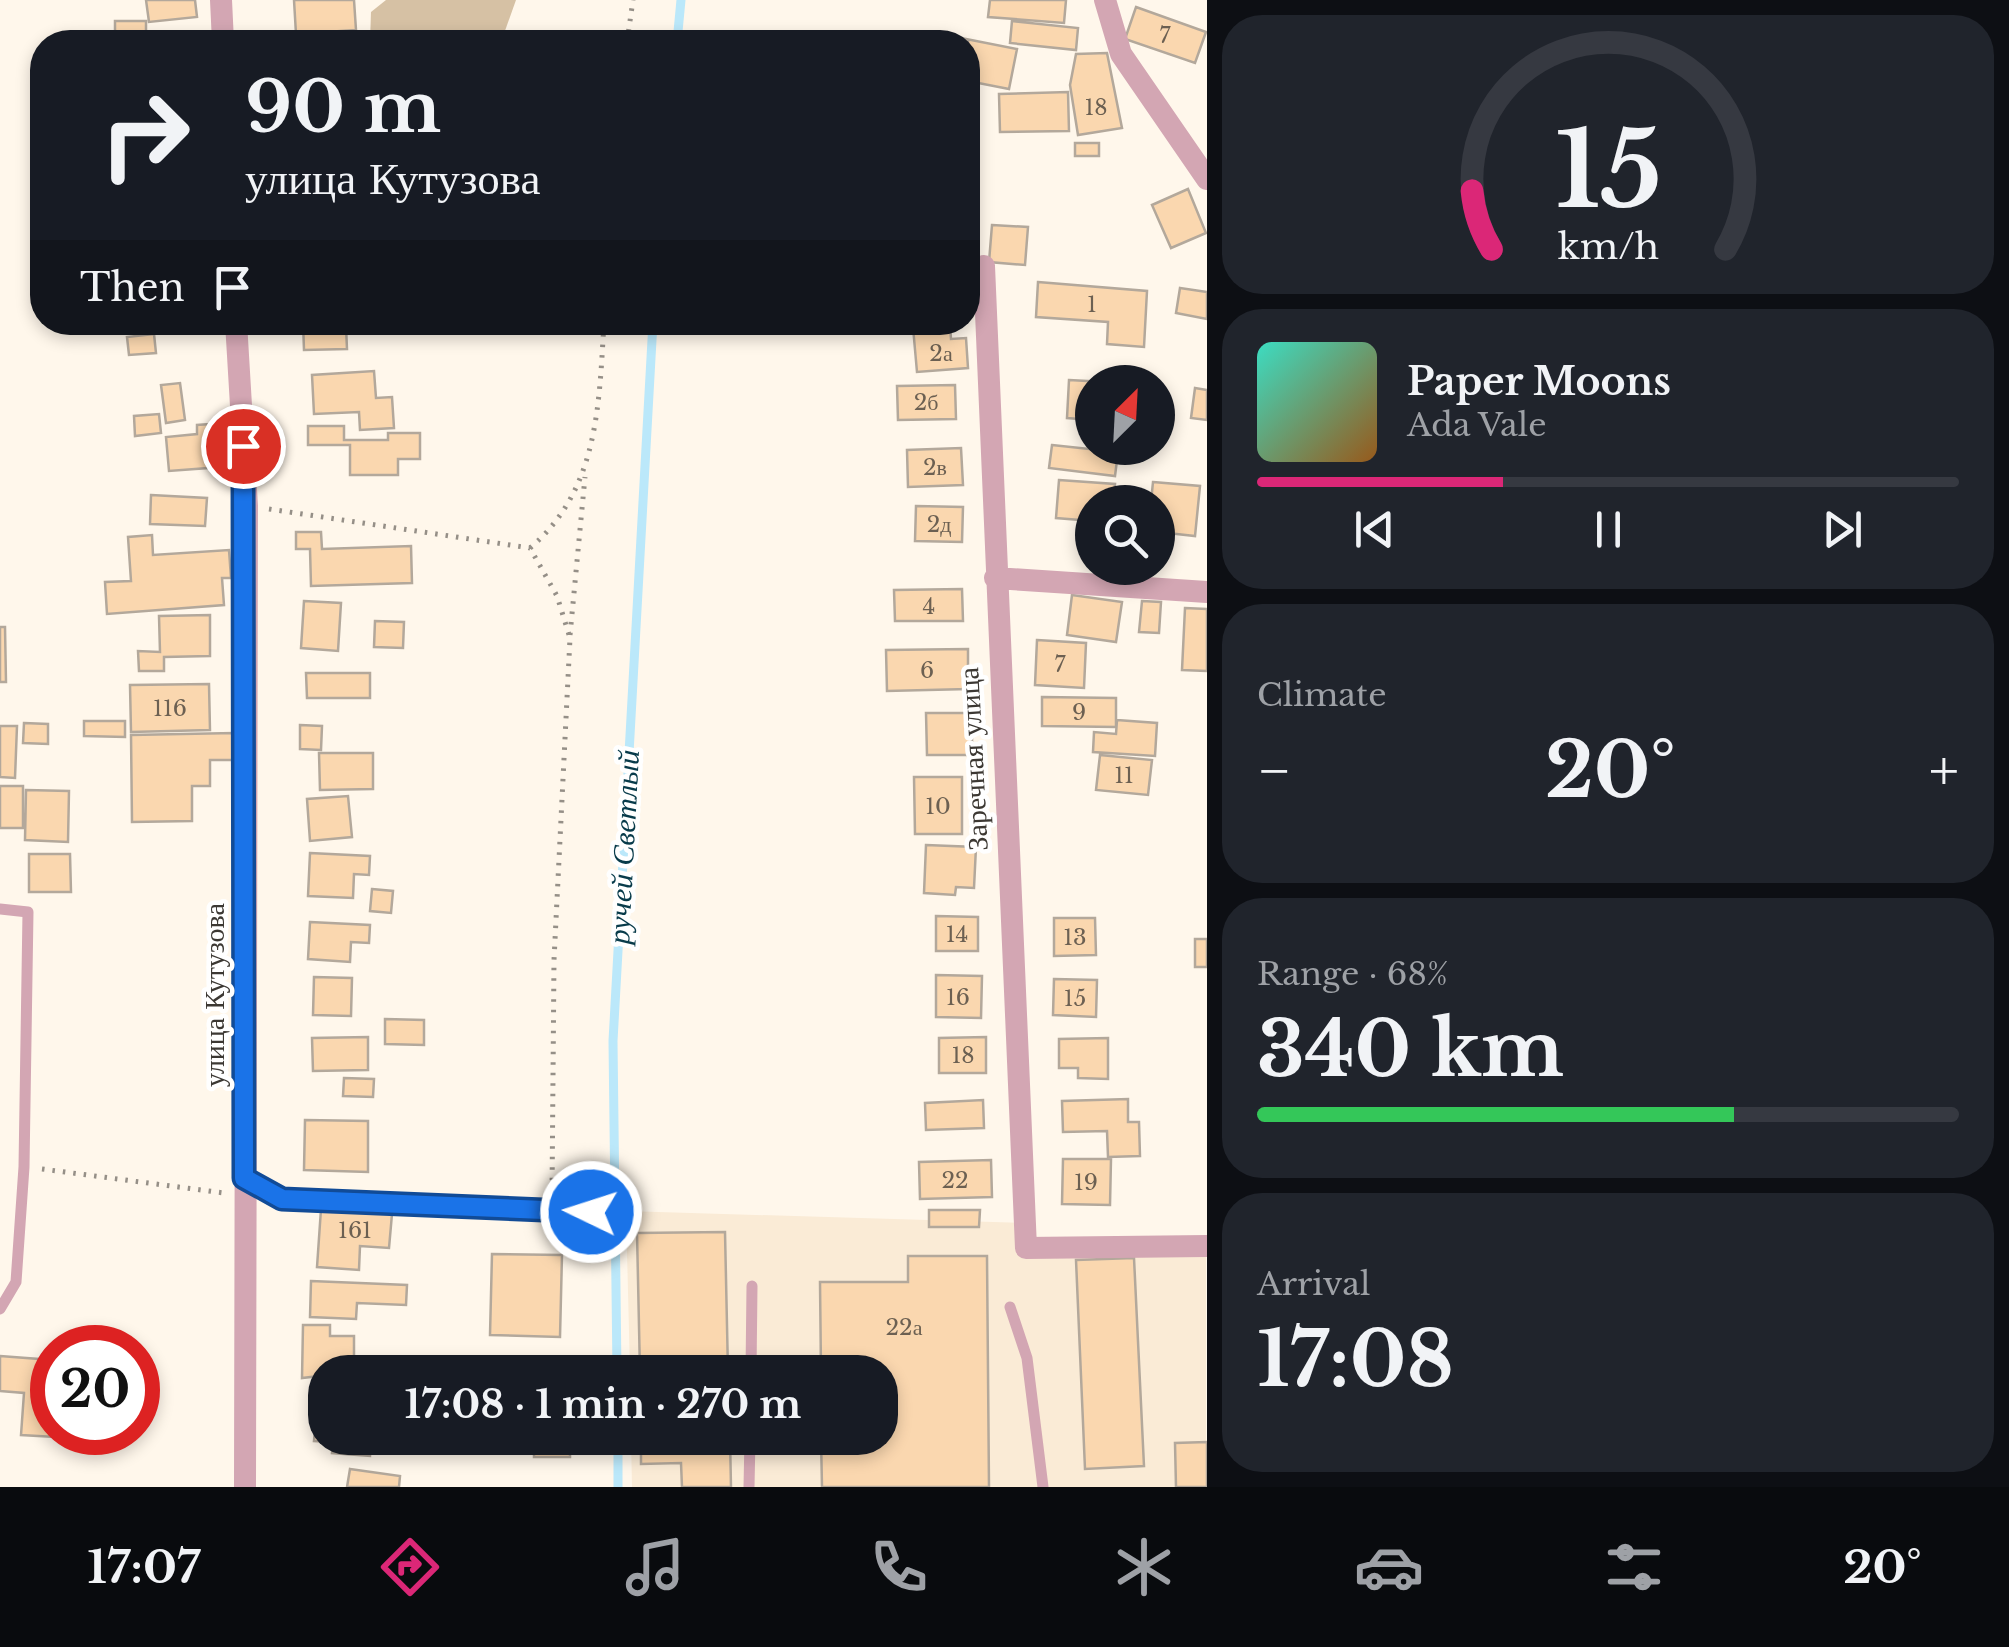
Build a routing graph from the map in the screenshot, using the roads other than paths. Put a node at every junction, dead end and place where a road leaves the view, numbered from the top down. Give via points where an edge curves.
1 (221, 0) edge
2 (1105, 0) edge
3 (222, 30) edge
4 (1206, 179) edge
5 (984, 266) dead end
6 (237, 335) edge
7 (995, 578) junction
8 (1206, 592) edge
9 (0, 909) edge
10 (245, 1187) junction
11 (591, 1212) dead end
12 (1206, 1246) edge
13 (752, 1286) dead end
14 (1010, 1307) dead end
15 (0, 1309) edge
16 (750, 1355) edge
17 (750, 1455) edge
18 (245, 1487) edge
19 (749, 1487) edge
20 (1043, 1487) edge

1 - 3 street
2 - 4 street via 1121,54
5 - 7 street, Заречная улица
6 - 10 street, улица Кутузова via 246,506
7 - 8 street
7 - 12 street, Заречная улица via 1026,1248
9 - 15 lane via 28,912 16,1282
10 - 11 lane via 282,1199
10 - 18 street, улица Кутузова
13 - 16 lane
14 - 20 lane via 1028,1358
17 - 19 lane

